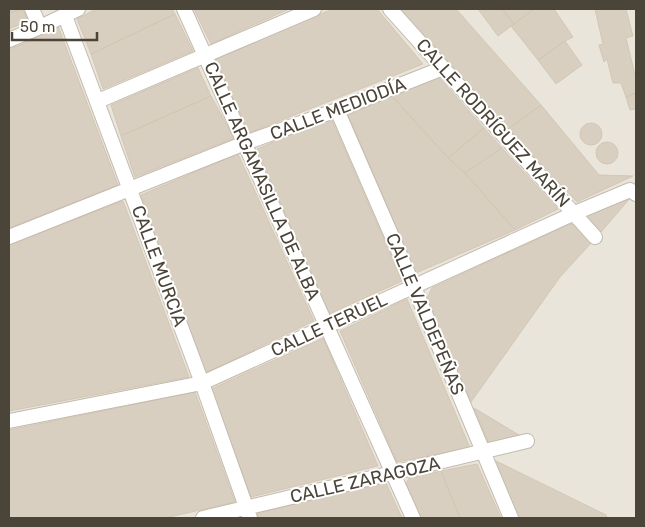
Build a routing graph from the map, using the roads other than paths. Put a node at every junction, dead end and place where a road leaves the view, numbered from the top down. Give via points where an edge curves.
1 (32, 9) edge
2 (78, 9) edge
3 (184, 9) edge
4 (314, 9) edge
5 (390, 9) edge
6 (65, 16) junction
7 (40, 27) junction
8 (9, 40) edge
9 (205, 55) junction
10 (443, 68) junction
11 (98, 101) junction
12 (337, 110) junction
13 (245, 144) junction
14 (131, 190) junction
15 (636, 194) edge
16 (575, 214) junction
17 (9, 237) edge
18 (595, 237) dead end
19 (414, 287) junction
20 (328, 326) junction
21 (202, 383) junction
22 (9, 421) edge
23 (527, 441) dead end
24 (483, 452) junction
25 (393, 472) junction
26 (248, 513) edge
27 (203, 518) edge
28 (413, 518) edge
29 (511, 518) edge

1 - 7 street
2 - 6 street
3 - 9 street, CALLE ARGAMASILLA DE ALBA
4 - 9 street
5 - 10 street, CALLE RODRÍGUEZ MARÍN
6 - 7 street
6 - 11 street, CALLE MURCIA
7 - 8 street
9 - 11 street
9 - 13 street, CALLE ARGAMASILLA DE ALBA
10 - 12 street, CALLE MEDIODÍA
10 - 16 street, CALLE RODRÍGUEZ MARÍN
11 - 14 street, CALLE MURCIA
12 - 13 street, CALLE MEDIODÍA
12 - 19 street, CALLE VALDEPEÑAS
13 - 14 street, CALLE MEDIODÍA
13 - 20 street, CALLE ARGAMASILLA DE ALBA
14 - 17 street, CALLE MEDIODÍA
14 - 21 street, CALLE MURCIA
15 - 16 street, CALLE TERUEL via 630,190
16 - 18 street, CALLE RODRÍGUEZ MARÍN
16 - 19 street, CALLE TERUEL
19 - 20 street, CALLE TERUEL
19 - 24 street, CALLE VALDEPEÑAS
20 - 21 street, CALLE TERUEL
20 - 25 street, CALLE ARGAMASILLA DE ALBA
21 - 22 street, CALLE TERUEL
21 - 26 street, CALLE MURCIA
23 - 24 street, CALLE ZARAGOZA
24 - 25 street, CALLE ZARAGOZA
24 - 29 street, CALLE VALDEPEÑAS
25 - 26 street, CALLE ZARAGOZA
25 - 28 street, CALLE ARGAMASILLA DE ALBA
26 - 27 street, CALLE ZARAGOZA

